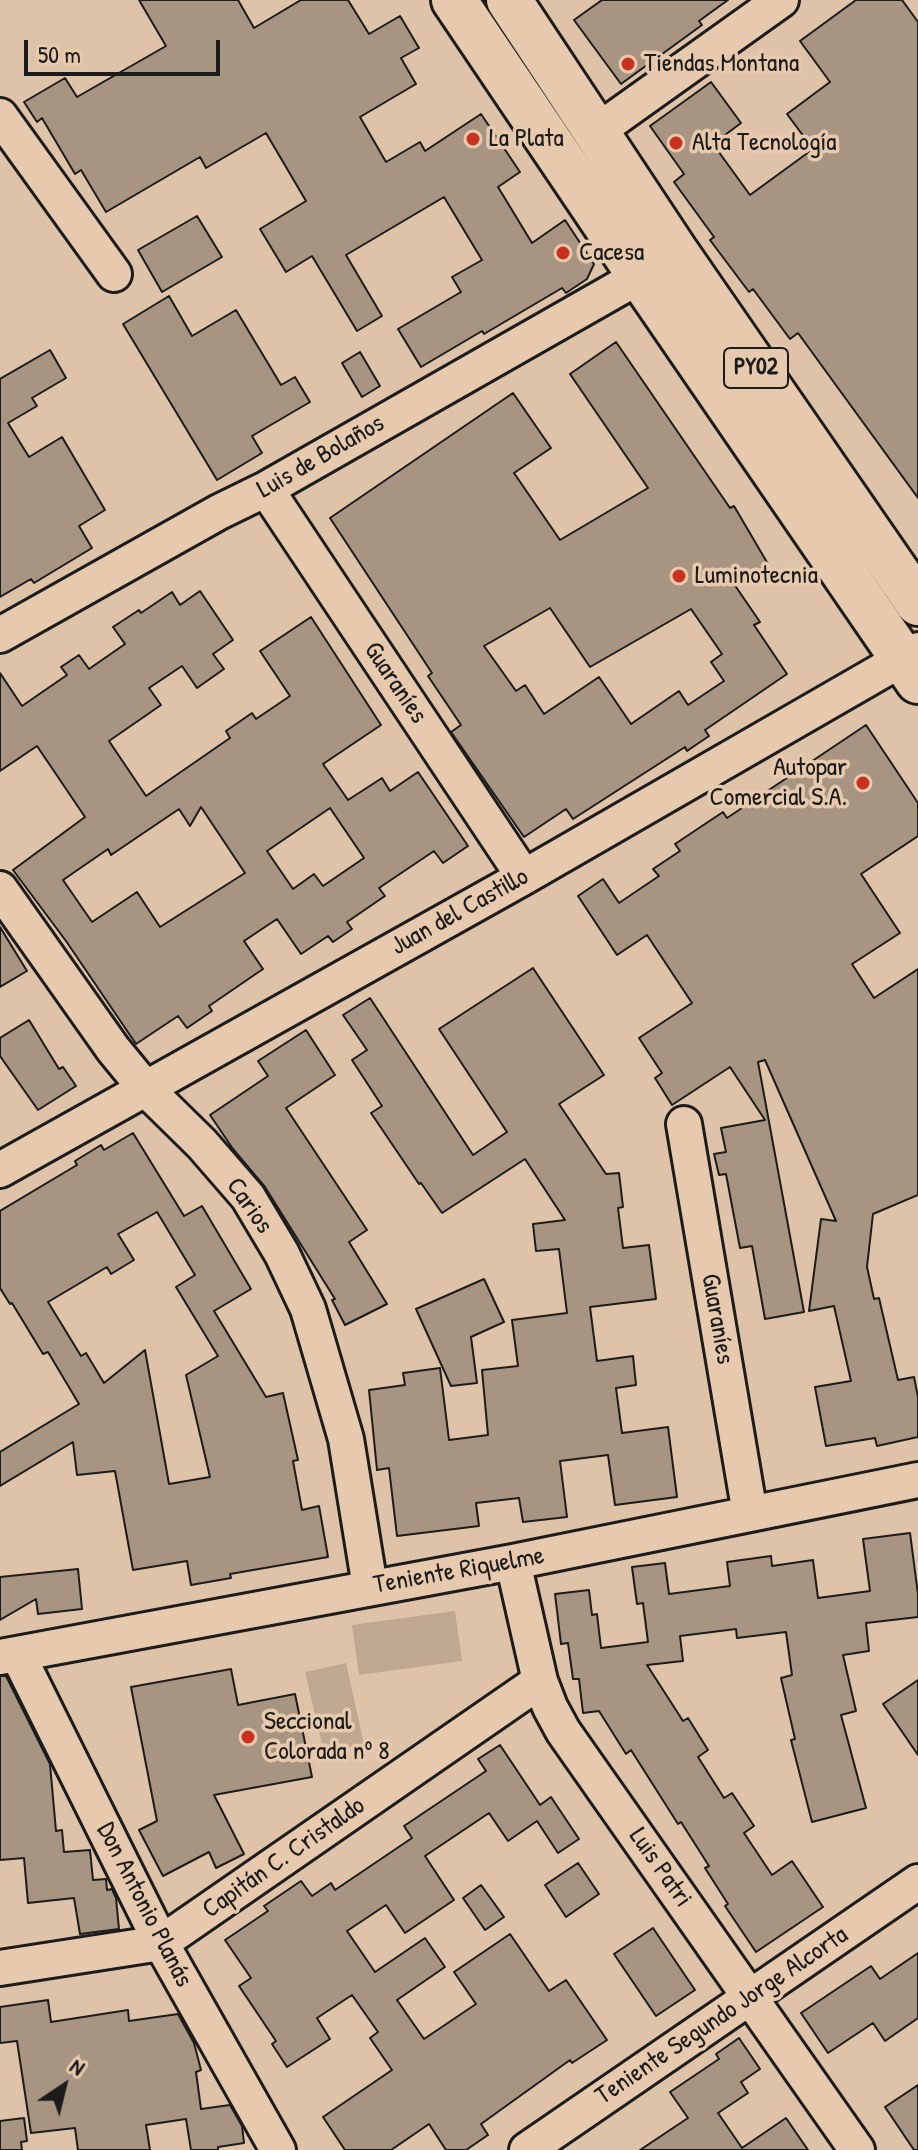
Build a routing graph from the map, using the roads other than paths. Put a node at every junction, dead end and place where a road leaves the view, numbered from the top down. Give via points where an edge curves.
1 (454, 0) edge
2 (509, 0) edge
3 (781, 0) edge
4 (0, 116) edge
5 (596, 132) junction
6 (114, 274) dead end
7 (640, 276) junction
8 (266, 489) junction
9 (918, 603) edge
10 (0, 635) edge
11 (913, 663) edge
12 (524, 877) junction
13 (0, 889) edge
14 (145, 1088) junction
15 (684, 1124) dead end
16 (0, 1170) edge
17 (918, 1480) edge
18 (750, 1514) junction
19 (513, 1562) junction
20 (370, 1587) junction
21 (9, 1656) edge
22 (540, 1681) junction
23 (918, 1882) edge
24 (161, 1943) junction
25 (0, 1968) edge
26 (751, 1996) junction
27 (278, 2150) edge
28 (527, 2150) edge
29 (857, 2150) edge

1 - 7 highway, PY02
2 - 5 highway, PY02
3 - 5 street
4 - 6 street
5 - 9 highway, PY02
7 - 8 street, Luis de Bolaños
7 - 11 highway, PY02
8 - 10 street, Luis de Bolaños
8 - 12 street, Guaraníes
11 - 12 street, Juan del Castillo
12 - 14 street, Juan del Castillo
13 - 14 street, Carios
14 - 16 street, Juan del Castillo
14 - 20 street, Carios via 248,1197 308,1309 346,1439
15 - 18 street, Guaraníes
17 - 18 street, Teniente Riquelme
18 - 19 street, Teniente Riquelme
19 - 20 street, Teniente Riquelme
19 - 22 street, Luis Patri
20 - 21 street, Teniente Riquelme
21 - 24 street, Don Antonio Planás
22 - 24 street, Capitán C. Cristaldo
22 - 26 street, Luis Patri via 563,1731
23 - 26 street, Teniente Segundo Jorge Alcorta
24 - 25 street, Capitán C. Cristaldo
24 - 27 street, Don Antonio Planás
26 - 28 street, Teniente Segundo Jorge Alcorta
26 - 29 street, Luis Patri

